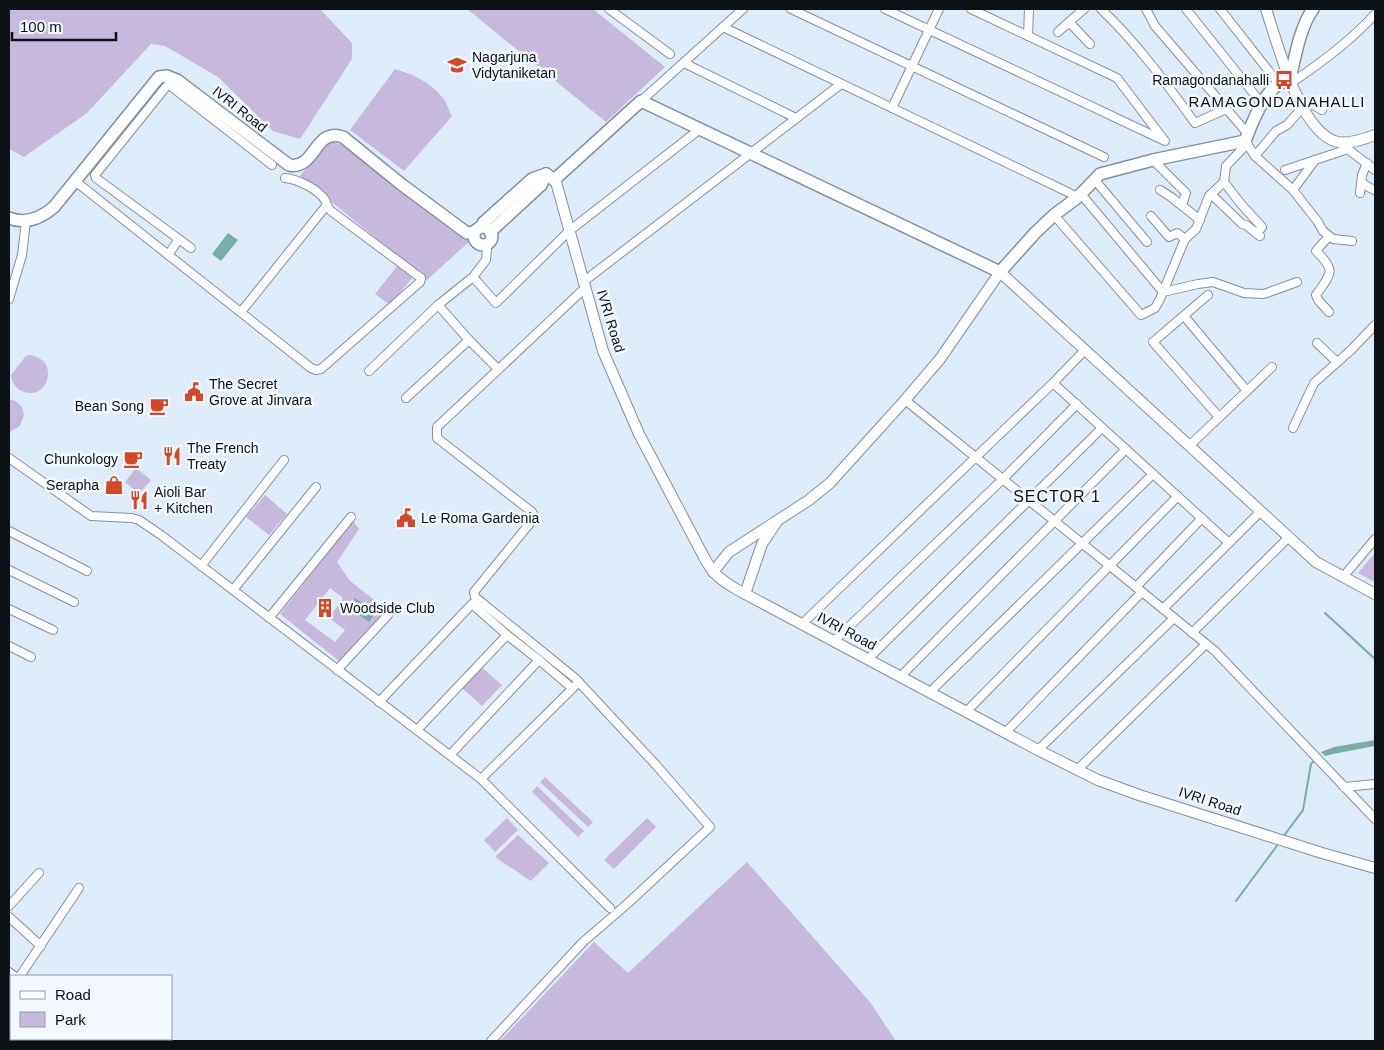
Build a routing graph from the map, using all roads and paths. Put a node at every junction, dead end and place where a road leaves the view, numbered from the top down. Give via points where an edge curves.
1 (609, 9) edge
2 (743, 9) edge
3 (791, 9) edge
4 (885, 9) edge
5 (939, 9) edge
6 (971, 9) edge
7 (1030, 9) edge
8 (1084, 9) edge
9 (1101, 9) edge
10 (1146, 9) edge
11 (1186, 9) edge
12 (1220, 9) edge
13 (1266, 9) edge
14 (1313, 9) edge
15 (1375, 14) edge
16 (1069, 22) junction
17 (723, 27) junction
18 (929, 30) junction
19 (1058, 32) dead end
20 (1028, 36) junction
21 (1090, 44) dead end
22 (670, 54) dead end
23 (684, 62) junction
24 (912, 67) junction
25 (1287, 82) junction
26 (841, 84) junction
27 (1296, 95) junction
28 (641, 101) junction
29 (1262, 104) junction
30 (892, 108) junction
31 (1302, 108) junction
32 (1226, 109) junction
33 (1322, 110) dead end
34 (796, 118) junction
35 (700, 129) junction
36 (240, 134) junction
37 (1375, 135) edge
38 (1247, 140) junction
39 (1343, 146) junction
40 (750, 153) junction
41 (1255, 156) junction
42 (1104, 157) dead end
43 (1153, 160) junction
44 (1315, 160) junction
45 (1367, 163) junction
46 (272, 165) dead end
47 (292, 166) junction
48 (1285, 170) dead end
49 (1375, 170) edge
50 (550, 177) junction
51 (1094, 179) junction
52 (75, 181) junction
53 (1224, 182) junction
54 (1362, 182) junction
55 (1160, 190) dead end
56 (1293, 190) junction
57 (1374, 190) edge
58 (1360, 193) dead end
59 (1211, 194) junction
60 (1079, 196) junction
61 (1182, 205) junction
62 (326, 206) junction
63 (1054, 215) junction
64 (1150, 216) dead end
65 (9, 218) edge
66 (1200, 220) junction
67 (26, 221) junction
68 (482, 230) junction
69 (569, 230) junction
70 (1329, 236) junction
71 (179, 239) junction
72 (1185, 239) junction
73 (1147, 242) dead end
74 (1352, 242) dead end
75 (486, 244) joint
76 (192, 248) dead end
77 (168, 255) junction
78 (1000, 272) junction
79 (473, 277) junction
80 (1297, 282) dead end
81 (584, 285) junction
82 (1163, 292) junction
83 (1208, 295) dead end
84 (9, 299) edge
85 (438, 305) junction
86 (241, 312) junction
87 (1329, 312) dead end
88 (1184, 316) junction
89 (1375, 325) edge
90 (469, 340) junction
91 (1317, 343) dead end
92 (1085, 350) junction
93 (1337, 362) junction
94 (1272, 367) dead end
95 (498, 369) junction
96 (369, 371) dead end
97 (1053, 383) junction
98 (1247, 391) junction
99 (406, 398) dead end
100 (905, 400) junction
101 (1077, 404) junction
102 (1219, 417) junction
103 (1102, 428) junction
104 (1293, 428) dead end
105 (1189, 446) junction
106 (1126, 449) junction
107 (976, 457) junction
108 (9, 458) edge
109 (284, 460) dead end
110 (1153, 474) junction
111 (1003, 479) junction
112 (316, 487) dead end
113 (1178, 496) junction
114 (1028, 500) junction
115 (1260, 511) junction
116 (351, 517) dead end
117 (1202, 518) junction
118 (778, 520) junction
119 (1056, 522) junction
120 (9, 531) edge
121 (1289, 537) junction
122 (751, 538) junction
123 (1375, 538) edge
124 (1082, 543) junction
125 (1229, 543) junction
126 (762, 546) junction
127 (201, 566) junction
128 (1109, 566) junction
129 (9, 570) edge
130 (87, 571) dead end
131 (713, 572) junction
132 (1343, 577) junction
133 (1139, 589) junction
134 (233, 590) junction
135 (745, 594) junction
136 (1375, 594) edge
137 (74, 602) dead end
138 (9, 609) edge
139 (1163, 609) junction
140 (388, 615) dead end
141 (269, 618) junction
142 (1174, 618) junction
143 (802, 624) junction
144 (53, 630) dead end
145 (1192, 633) junction
146 (507, 636) junction
147 (834, 641) junction
148 (1206, 644) junction
149 (9, 646) edge
150 (31, 657) dead end
151 (868, 659) junction
152 (539, 660) junction
153 (337, 670) junction
154 (900, 676) junction
155 (579, 682) junction
156 (572, 688) junction
157 (930, 692) junction
158 (379, 702) junction
159 (966, 712) junction
160 (417, 730) junction
161 (1005, 733) junction
162 (1038, 750) junction
163 (450, 755) junction
164 (1077, 770) junction
165 (481, 780) junction
166 (1375, 784) edge
167 (1344, 787) junction
168 (1375, 818) edge
169 (1375, 868) edge
170 (39, 873) dead end
171 (79, 888) dead end
172 (9, 906) edge
173 (610, 908) dead end
174 (9, 917) edge
175 (41, 946) junction
176 (21, 975) edge
177 (491, 1041) edge

1 - 22 street
2 - 17 street
3 - 24 street
4 - 18 street
5 - 18 street
6 - 20 street
7 - 20 street
8 - 16 street
9 - 32 street via 1147,59 1196,123
10 - 32 street via 1155,26
11 - 29 street
12 - 25 street
13 - 25 street
14 - 25 main road via 1308,15
15 - 25 street via 1330,56
16 - 19 street
16 - 21 street
17 - 23 street
17 - 26 street
18 - 20 street via 1165,142 1117,78
18 - 24 street
23 - 28 street
23 - 34 street
24 - 30 street
24 - 42 street
25 - 27 street
25 - 29 main road via 1270,91
26 - 30 street
26 - 34 street
27 - 31 street
27 - 33 street
28 - 35 main road
28 - 50 main road
29 - 38 main road
30 - 60 street
31 - 39 street via 1327,138
31 - 41 street
32 - 38 street
34 - 40 street
35 - 40 main road
35 - 69 street
36 - 46 street
36 - 47 main road, IVRI Road
36 - 52 main road, IVRI Road via 177,80 170,76 158,77
36 - 71 street via 168,85 94,175
37 - 39 street
38 - 41 street
38 - 43 main road
38 - 53 street via 1226,166
39 - 44 street
39 - 45 street
40 - 78 main road
40 - 81 street
41 - 56 street
43 - 51 main road via 1100,174
43 - 61 street via 1186,193
44 - 48 street
44 - 56 street
45 - 49 street
45 - 54 street
47 - 62 street via 288,178 311,188
47 - 68 main road via 304,163 326,137 343,137 467,233
50 - 68 main road via 532,179 483,223
50 - 69 street, IVRI Road via 556,182
51 - 60 main road
51 - 73 street
52 - 67 main road, IVRI Road via 54,208 43,216
52 - 77 street
53 - 59 street
53 - 59 street via 1262,227 1259,235 1242,224
54 - 57 street
54 - 58 street
55 - 61 street
56 - 70 street
59 - 66 street
60 - 63 main road
60 - 82 street
61 - 66 street
62 - 86 street
62 - 86 street via 419,276 420,282 316,370
63 - 78 main road
63 - 82 street via 1141,315 1155,308
64 - 72 street via 1169,237 1177,233
65 - 67 main road
66 - 72 street
67 - 84 street via 22,255
68 - 75 main road via 474,235 480,244
69 - 79 street via 496,303
69 - 81 street, IVRI Road
70 - 74 street
70 - 87 street via 1316,251 1330,270 1329,277 1316,295
71 - 76 street
71 - 77 street
72 - 82 street
75 - 79 street via 486,260
77 - 86 street
78 - 92 street
78 - 100 street via 940,359
79 - 85 street
80 - 82 street via 1264,294 1244,293 1213,282
81 - 95 street
81 - 131 street, IVRI Road via 603,351 619,390
83 - 88 street
85 - 90 street
85 - 96 street
88 - 98 street
88 - 102 street via 1154,342
89 - 93 street
90 - 95 street
90 - 99 street
91 - 93 street
92 - 97 street
92 - 105 street
93 - 104 street via 1314,383
94 - 98 street
95 - 155 street via 437,426 437,438 535,517 474,592 475,597
97 - 101 street
97 - 107 street
98 - 102 street
100 - 107 street
100 - 118 street via 830,483
101 - 103 street
101 - 111 street
102 - 105 street
103 - 106 street
103 - 114 street
105 - 115 street
106 - 110 street
106 - 119 street
107 - 111 street
107 - 143 street
108 - 127 street via 91,516 139,520
109 - 127 street
110 - 113 street
110 - 124 street
111 - 114 street
111 - 147 street
112 - 134 street
113 - 117 street
113 - 128 street
114 - 119 street
114 - 151 street
115 - 121 street
115 - 125 street
116 - 141 street
117 - 125 street
117 - 133 street
118 - 122 street
118 - 126 street
119 - 124 street
119 - 154 street
120 - 130 street
121 - 132 street via 1316,562
121 - 145 street
122 - 126 street
122 - 131 street via 729,552
123 - 132 street
124 - 128 street
124 - 157 street
125 - 139 street
126 - 135 street
127 - 134 street
128 - 133 street
128 - 159 street
129 - 137 street
131 - 135 street, IVRI Road
132 - 136 street
133 - 139 street
133 - 161 street
134 - 141 street
135 - 143 street, IVRI Road
138 - 144 street
139 - 142 street
140 - 153 street
141 - 153 street
142 - 145 street
142 - 162 street
143 - 147 street, IVRI Road
145 - 148 street
146 - 152 street
146 - 158 street via 472,604
146 - 160 street
147 - 151 street, IVRI Road
148 - 164 street
148 - 167 street
149 - 150 street
151 - 154 street, IVRI Road
152 - 156 street
152 - 163 street
153 - 158 street
154 - 157 street, IVRI Road
155 - 156 street
155 - 177 street via 710,827 583,942
156 - 165 street
157 - 159 street, IVRI Road
158 - 160 street
159 - 161 street, IVRI Road
160 - 163 street
161 - 162 street, IVRI Road
162 - 164 street, IVRI Road
163 - 165 street
164 - 169 street, IVRI Road via 1139,795
165 - 173 street
166 - 167 street
167 - 168 street
170 - 172 street
171 - 175 street
174 - 175 street
175 - 176 street

